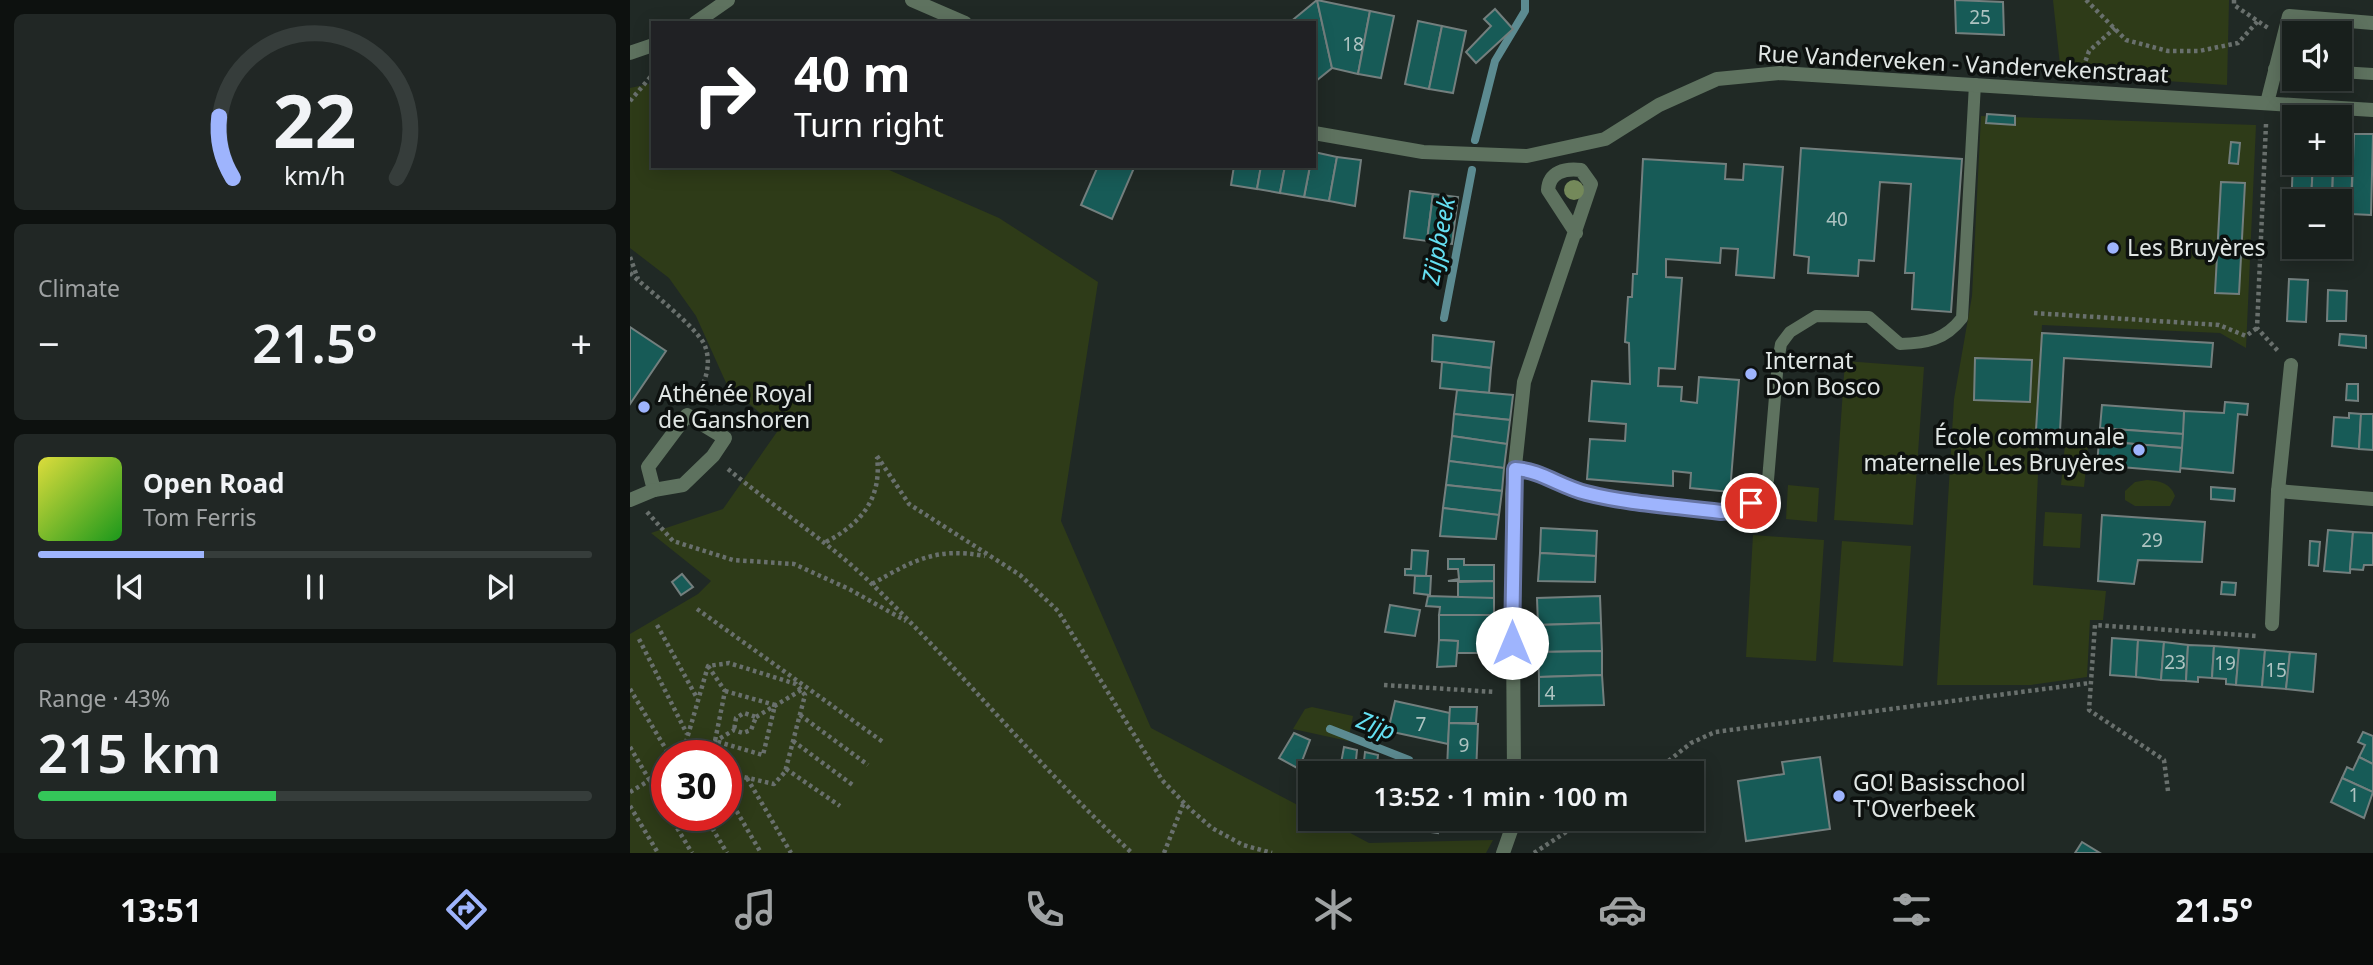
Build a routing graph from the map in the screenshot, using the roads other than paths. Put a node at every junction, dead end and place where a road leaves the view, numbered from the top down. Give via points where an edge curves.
1 (728, 0) edge
2 (912, 0) edge
3 (698, 21) edge
4 (960, 21) edge
5 (2373, 23) edge
6 (651, 46) edge
7 (630, 53) edge
8 (2274, 69) junction
9 (2282, 69) edge
10 (2352, 73) edge
11 (2373, 74) edge
12 (1975, 83) junction
13 (2267, 103) junction
14 (2373, 110) edge
15 (1316, 133) edge
16 (1576, 233) dead end
17 (2291, 365) road end
18 (1515, 469) junction
19 (654, 490) junction
20 (2278, 491) junction
21 (633, 498) edge
22 (2373, 499) edge
23 (2272, 624) road end
24 (1514, 761) edge
25 (1511, 831) edge
26 (1503, 853) edge

1 - 3 street
2 - 4 street
5 - 8 street via 2289,16
6 - 7 street
8 - 9 lane
8 - 13 street
10 - 11 lane
12 - 13 street, Rue Vanderveken - Vandervekenstraat
12 - 15 street, Rue Vanderveken - Vandervekenstraat via 1780,73 1717,79 1658,105 1605,139 1527,156 1423,152
12 - 18 lane via 1962,318 1954,330 1931,343 1900,344 1869,317 1816,316 1790,332 1781,344 1768,480 1760,496 1738,510 1721,512 1588,494 1556,485 1531,469
13 - 14 street, Rue Vanderveken - Vandervekenstraat
16 - 18 street via 1524,382
17 - 20 street
18 - 24 street
19 - 19 street via 682,485 713,456 724,438 687,415 648,467
19 - 21 street
20 - 22 street
20 - 23 street
25 - 26 street

